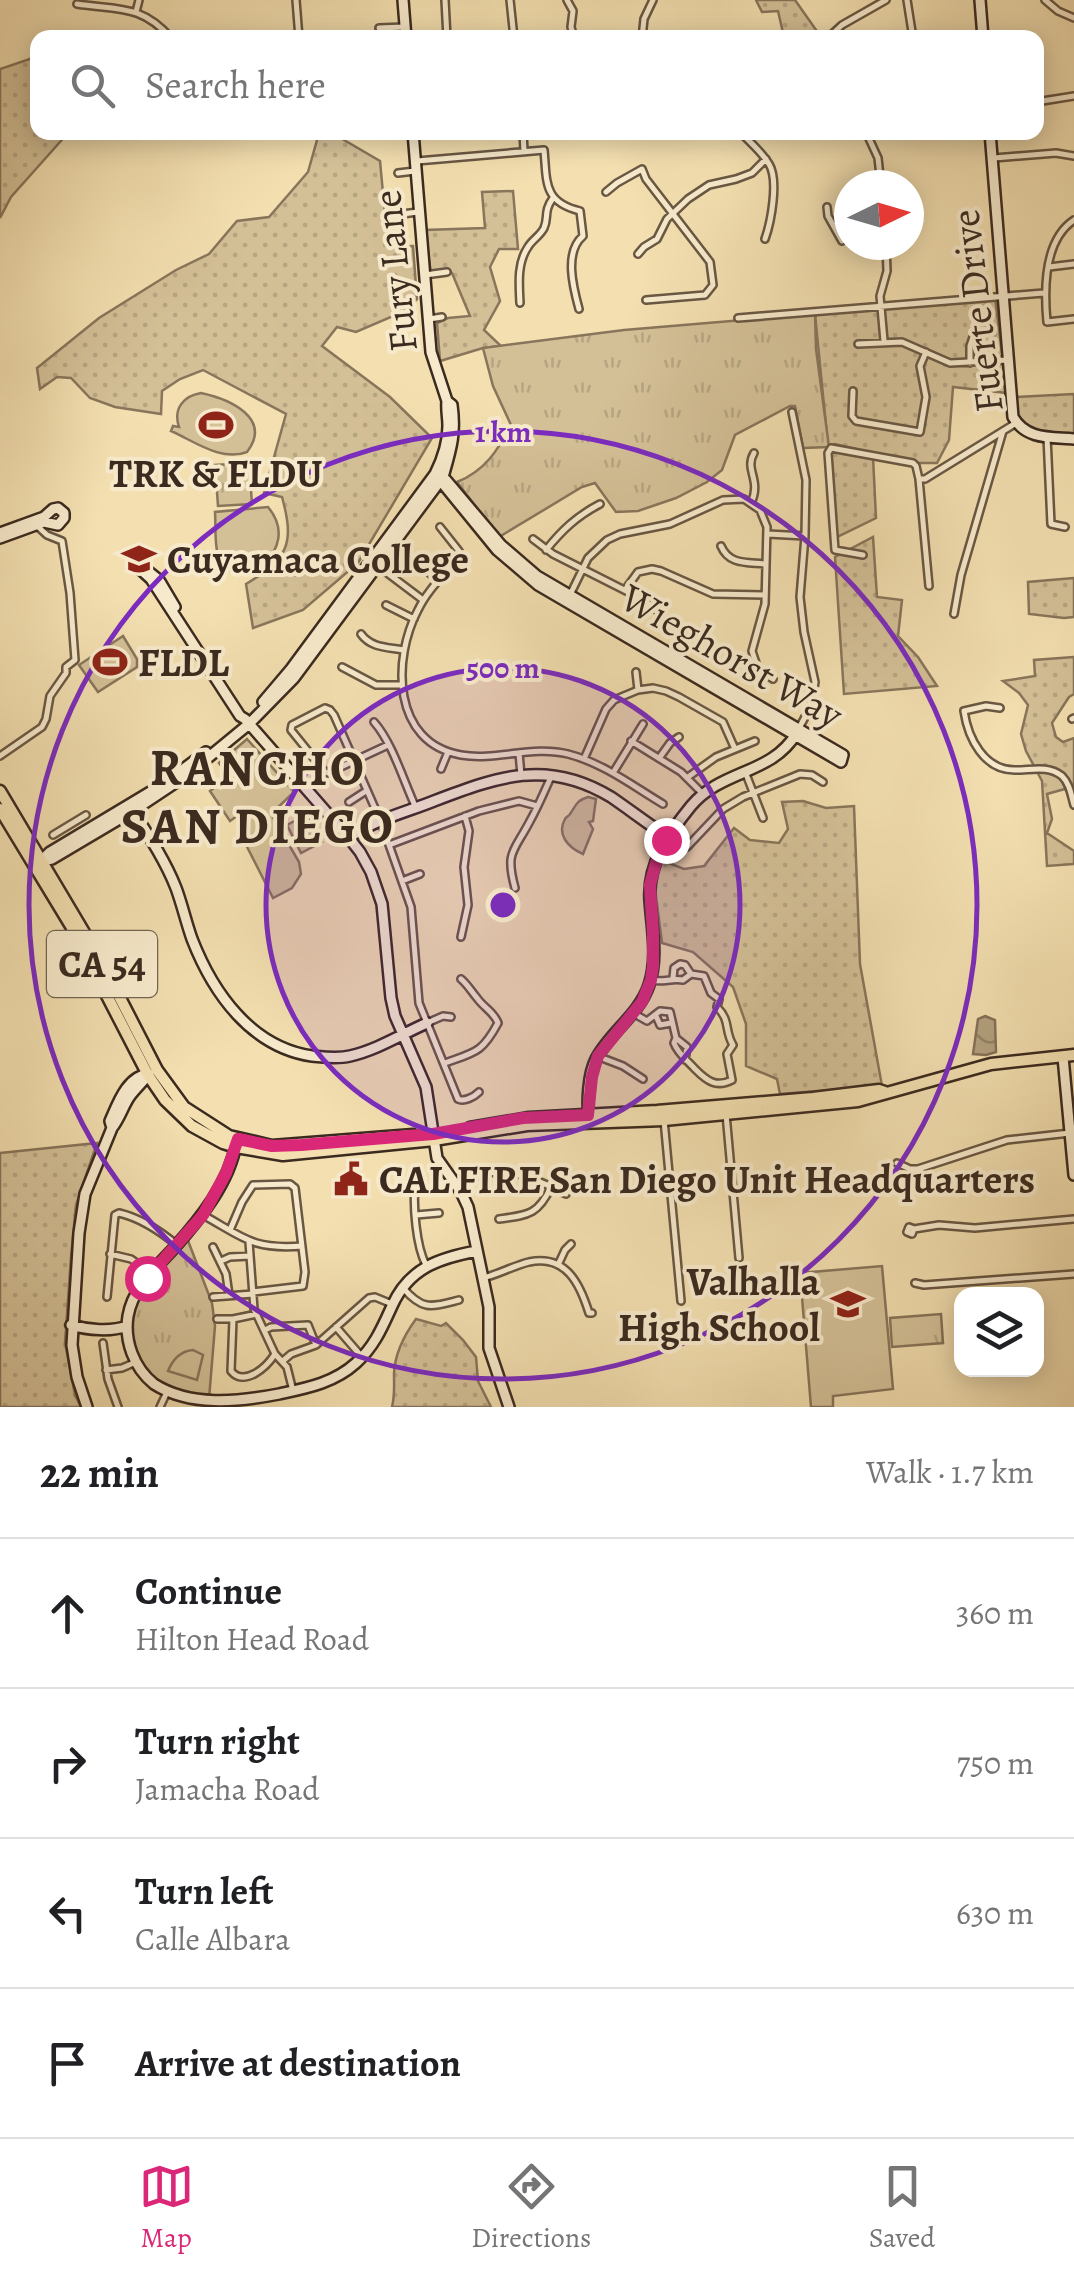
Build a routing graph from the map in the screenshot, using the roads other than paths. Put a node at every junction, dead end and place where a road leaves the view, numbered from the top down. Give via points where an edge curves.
1 (139, 0) edge
2 (296, 0) edge
3 (402, 0) edge
4 (445, 0) edge
5 (510, 0) edge
6 (567, 0) edge
7 (886, 0) edge
8 (907, 0) edge
9 (980, 0) edge
10 (1045, 0) edge
11 (649, 1) edge
12 (77, 4) dead end
13 (136, 12) junction
14 (1074, 18) edge
15 (379, 28) dead end
16 (163, 30) edge
17 (298, 30) edge
18 (392, 30) edge
19 (405, 30) edge
20 (447, 30) edge
21 (513, 30) edge
22 (572, 30) edge
23 (643, 30) edge
24 (836, 30) edge
25 (912, 30) edge
26 (982, 30) edge
27 (1074, 96) edge
28 (1044, 101) edge
29 (411, 140) edge
30 (523, 140) edge
31 (748, 140) edge
32 (870, 140) edge
33 (990, 140) edge
34 (524, 151) junction
35 (1074, 156) edge
36 (991, 158) junction
37 (766, 159) junction
38 (414, 166) junction
39 (879, 170) edge
40 (398, 173) dead end
41 (606, 192) dead end
42 (553, 198) junction
43 (827, 207) dead end
44 (418, 212) junction
45 (672, 213) junction
46 (402, 214) dead end
47 (1074, 220) edge
48 (834, 227) edge
49 (766, 239) dead end
50 (638, 254) dead end
51 (887, 260) edge
52 (1074, 264) edge
53 (1049, 267) junction
54 (447, 272) dead end
55 (425, 274) junction
56 (1044, 293) junction
57 (1003, 297) junction
58 (646, 300) dead end
59 (520, 303) dead end
60 (881, 307) junction
61 (579, 309) dead end
62 (442, 317) dead end
63 (738, 318) dead end
64 (429, 319) junction
65 (1074, 319) edge
66 (976, 328) dead end
67 (884, 342) junction
68 (858, 344) dead end
69 (926, 352) junction
70 (1008, 360) junction
71 (970, 364) junction
72 (853, 390) dead end
73 (792, 412) dead end
74 (1016, 423) junction
75 (1003, 431) junction
76 (1047, 436) junction
77 (1074, 439) edge
78 (754, 453) dead end
79 (439, 477) junction
80 (919, 479) junction
81 (751, 503) junction
82 (600, 504) dead end
83 (34, 523) joint
84 (440, 527) dead end
85 (1065, 527) dead end
86 (767, 534) junction
87 (0, 535) edge
88 (805, 536) junction
89 (533, 539) dead end
90 (721, 546) dead end
91 (546, 550) junction
92 (863, 555) dead end
93 (415, 562) dead end
94 (375, 564) junction
95 (765, 564) junction
96 (582, 569) junction
97 (438, 581) junction
98 (929, 586) dead end
99 (626, 590) junction
100 (765, 594) junction
101 (568, 599) junction
102 (423, 600) junction
103 (168, 605) junction
104 (386, 605) dead end
105 (178, 612) junction
106 (954, 614) dead end
107 (414, 618) junction
108 (361, 634) dead end
109 (705, 638) dead end
110 (403, 650) junction
111 (342, 666) dead end
112 (636, 672) dead end
113 (773, 679) dead end
114 (402, 685) junction
115 (638, 690) junction
116 (1000, 708) dead end
117 (248, 722) junction
118 (374, 722) dead end
119 (643, 724) dead end
120 (797, 732) junction
121 (679, 737) dead end
122 (631, 741) junction
123 (756, 741) dead end
124 (388, 745) junction
125 (734, 749) junction
126 (448, 752) junction
127 (519, 752) junction
128 (0, 756) edge
129 (660, 758) junction
130 (584, 759) junction
131 (355, 762) junction
132 (441, 769) dead end
133 (745, 771) junction
134 (613, 773) junction
135 (521, 774) junction
136 (552, 776) junction
137 (688, 777) junction
138 (823, 782) dead end
139 (0, 791) edge
140 (366, 792) junction
141 (753, 792) junction
142 (702, 793) junction
143 (349, 802) dead end
144 (663, 804) dead end
145 (1074, 805) edge
146 (537, 806) junction
147 (131, 808) junction
148 (416, 808) junction
149 (0, 809) edge
150 (86, 815) dead end
151 (465, 816) junction
152 (764, 818) dead end
153 (380, 822) junction
154 (53, 835) dead end
155 (668, 837) junction
156 (350, 838) junction
157 (389, 845) junction
158 (38, 862) junction
159 (420, 874) dead end
160 (402, 881) junction
161 (515, 888) dead end
162 (461, 937) dead end
163 (690, 974) junction
164 (673, 978) junction
165 (461, 979) dead end
166 (651, 980) junction
167 (633, 1013) junction
168 (656, 1016) junction
169 (451, 1017) dead end
170 (427, 1023) junction
171 (671, 1024) junction
172 (402, 1034) junction
173 (598, 1056) junction
174 (1069, 1056) edge
175 (445, 1063) junction
176 (152, 1072) junction
177 (643, 1079) dead end
178 (479, 1092) dead end
179 (725, 1110) junction
180 (589, 1118) junction
181 (664, 1120) junction
182 (1070, 1133) junction
183 (434, 1137) junction
184 (237, 1143) junction
185 (897, 1163) dead end
186 (1074, 1175) edge
187 (415, 1184) dead end
188 (551, 1186) junction
189 (458, 1187) junction
190 (566, 1194) dead end
191 (438, 1213) dead end
192 (203, 1215) junction
193 (416, 1215) junction
194 (499, 1219) dead end
195 (1074, 1220) edge
196 (914, 1229) dead end
197 (230, 1230) junction
198 (249, 1242) junction
199 (177, 1244) junction
200 (571, 1244) dead end
201 (303, 1246) junction
202 (213, 1247) dead end
203 (477, 1251) junction
204 (110, 1254) junction
205 (250, 1256) junction
206 (739, 1258) dead end
207 (220, 1261) junction
208 (558, 1265) junction
209 (427, 1266) junction
210 (151, 1273) junction
211 (1074, 1274) edge
212 (483, 1278) junction
213 (915, 1283) dead end
214 (402, 1288) junction
215 (253, 1293) junction
216 (229, 1295) junction
217 (107, 1297) dead end
218 (213, 1297) dead end
219 (459, 1300) dead end
220 (681, 1301) dead end
221 (392, 1304) junction
222 (592, 1313) dead end
223 (257, 1314) junction
224 (218, 1319) dead end
225 (233, 1319) junction
226 (72, 1325) junction
227 (127, 1326) junction
228 (336, 1327) junction
229 (264, 1331) junction
230 (103, 1343) dead end
231 (316, 1345) junction
232 (275, 1354) junction
233 (362, 1357) junction
234 (282, 1361) junction
235 (136, 1362) junction
236 (106, 1370) junction
237 (293, 1391) junction
238 (167, 1392) junction
239 (268, 1402) edge
240 (203, 1405) edge
241 (87, 1407) edge
242 (118, 1407) edge
243 (160, 1407) edge
244 (509, 1407) edge

1 - 13 street
2 - 17 street
3 - 19 street
4 - 20 street
5 - 21 street
6 - 22 street
7 - 24 street
8 - 25 street
9 - 26 street
10 - 14 street
11 - 23 street
12 - 13 street
13 - 16 street
15 - 18 street
27 - 28 street
29 - 38 street, Fury Lane
30 - 34 street
31 - 37 street
32 - 39 street
33 - 36 street, Fuerte Drive
34 - 38 street
34 - 42 street via 544,150
35 - 36 street
36 - 57 street, Fuerte Drive
37 - 45 street via 752,173 709,185
37 - 49 street via 774,188
38 - 40 street
38 - 44 street, Fury Lane
41 - 45 street via 642,169
42 - 59 street via 545,226 525,251
42 - 61 street via 580,210 583,236 573,248 572,270
43 - 48 street
44 - 46 street
44 - 55 street, Fury Lane
45 - 50 street via 657,239
45 - 58 street via 710,262 712,288 701,296
47 - 53 street via 1057,238
51 - 60 street
52 - 53 street
53 - 56 street
54 - 55 street
55 - 64 street, Fury Lane
56 - 57 street
56 - 65 street via 1047,322
57 - 60 street
57 - 70 street, Fuerte Drive
60 - 63 street
60 - 67 street
62 - 64 street
64 - 79 street, Fury Lane via 430,352 447,401
66 - 71 street
67 - 68 street
67 - 69 street
69 - 71 street
69 - 72 street via 920,432 856,422
70 - 71 street
70 - 74 street, Fuerte Drive
73 - 88 street via 806,480
74 - 75 street
74 - 76 street, Fuerte Drive
75 - 80 street
75 - 106 street
76 - 77 street, Fuerte Drive
76 - 85 street via 1051,524
78 - 81 street
79 - 94 street, Fury Lane
79 - 101 street, Wieghorst Way via 497,550 538,585
80 - 92 street via 913,463 829,450 836,550
80 - 98 street
81 - 86 street via 764,517
81 - 96 street via 727,498 670,524 614,536
82 - 91 street via 577,516
83 - 87 street
83 - 128 street via 62,541 74,660 50,696 42,726
84 - 97 street via 460,555
86 - 88 street
86 - 95 street
88 - 120 street via 801,610 814,687
89 - 91 street
90 - 95 street via 734,561
91 - 96 street
93 - 97 street
94 - 102 street
94 - 117 street, Fury Lane
95 - 100 street
96 - 99 street
96 - 101 street
97 - 102 street
99 - 100 street via 638,572 652,569 712,594
99 - 109 street
100 - 113 street via 752,654 758,669
101 - 120 street, Wieghorst Way
102 - 107 street
103 - 105 street
103 - 105 street via 140,569 155,575
103 - 117 street
104 - 107 street
105 - 117 street
107 - 110 street
108 - 110 street via 372,644
110 - 114 street
111 - 114 street via 376,685
112 - 115 street
114 - 126 street via 414,722
115 - 125 street via 666,691 724,722
115 - 130 street via 609,704
116 - 145 street via 964,710 976,748 1006,770 1058,774
117 - 147 street, Fury Lane
117 - 156 street
118 - 124 street
119 - 122 street
120 - 120 street, Wieghorst Way via 841,762 842,756
120 - 133 street via 778,756
121 - 129 street
122 - 129 street
122 - 134 street
123 - 125 street
124 - 131 street
124 - 148 street
125 - 137 street
126 - 127 street
126 - 132 street
127 - 130 street
127 - 135 street
129 - 137 street
130 - 134 street
131 - 131 street via 325,772 292,725 325,708
131 - 140 street
133 - 141 street
133 - 142 street
134 - 144 street
135 - 136 street
135 - 148 street
136 - 146 street
136 - 155 street via 598,790
137 - 142 street
138 - 141 street via 800,774
139 - 158 main road, CA 54
140 - 143 street
140 - 153 street
141 - 152 street
141 - 155 street via 723,810 690,845
142 - 155 street
146 - 151 street via 516,801
146 - 161 street via 512,854
147 - 158 street, Fury Lane
147 - 172 street via 170,874 211,978 259,1036 295,1053 337,1058
148 - 153 street
149 - 158 main road, CA 54
150 - 154 street
151 - 157 street
151 - 162 street via 468,906
153 - 156 street
153 - 157 street
155 - 166 street via 650,885
156 - 172 street via 382,904 391,998
157 - 160 street
158 - 176 main road, CA 54
159 - 160 street
160 - 170 street
163 - 164 street
163 - 164 street via 680,964
163 - 171 street via 704,976 719,999 733,1045 727,1054 732,1080 705,1080 675,1049
164 - 166 street
165 - 175 street via 498,1024 486,1045
166 - 167 street
167 - 168 street via 645,1021
167 - 173 street
168 - 171 street via 660,1025
168 - 171 street via 670,1012
169 - 170 street
170 - 172 street
170 - 175 street
172 - 183 street via 426,1087
173 - 177 street
173 - 180 street
174 - 179 main road, CA 54 via 991,1064 858,1101
174 - 182 street
175 - 178 street via 458,1100
176 - 184 main road, CA 54 via 165,1100 192,1126
176 - 226 street via 138,1076 123,1094 88,1187
179 - 180 main road, CA 54
179 - 181 main road, CA 54
179 - 206 street
180 - 181 main road, CA 54
180 - 183 main road, CA 54
181 - 220 street
182 - 185 street via 1007,1140 918,1169
182 - 186 street
183 - 184 main road, CA 54 via 283,1154
183 - 189 street via 437,1158
184 - 192 street
187 - 193 street
188 - 189 street via 510,1172 479,1175
188 - 190 street
188 - 194 street via 534,1212
189 - 203 street
191 - 193 street
192 - 197 street
192 - 199 street
193 - 209 street
195 - 196 street
197 - 198 street
197 - 201 street via 253,1185 290,1184 296,1188
198 - 201 street
198 - 205 street
199 - 204 street via 119,1213
199 - 210 street
200 - 208 street
201 - 215 street via 303,1286
202 - 207 street
203 - 209 street
203 - 212 street
204 - 210 street
204 - 217 street
205 - 207 street
205 - 215 street
207 - 216 street
208 - 212 street via 527,1262
208 - 222 street via 576,1280
209 - 214 street
210 - 227 street via 133,1298
211 - 213 street
212 - 244 street via 489,1348
214 - 219 street via 423,1305
214 - 221 street
215 - 216 street
215 - 223 street
216 - 218 street
221 - 228 street via 369,1298
221 - 233 street
223 - 225 street
223 - 229 street
224 - 225 street
225 - 232 street via 233,1374 258,1371
226 - 227 street
226 - 241 street
227 - 235 street
228 - 231 street
228 - 233 street
229 - 231 street via 308,1325
229 - 232 street
230 - 236 street
231 - 234 street
232 - 234 street
233 - 237 street via 338,1376
234 - 237 street
235 - 236 street
235 - 238 street
236 - 242 street
237 - 239 street
238 - 240 street
238 - 243 street
239 - 240 street

